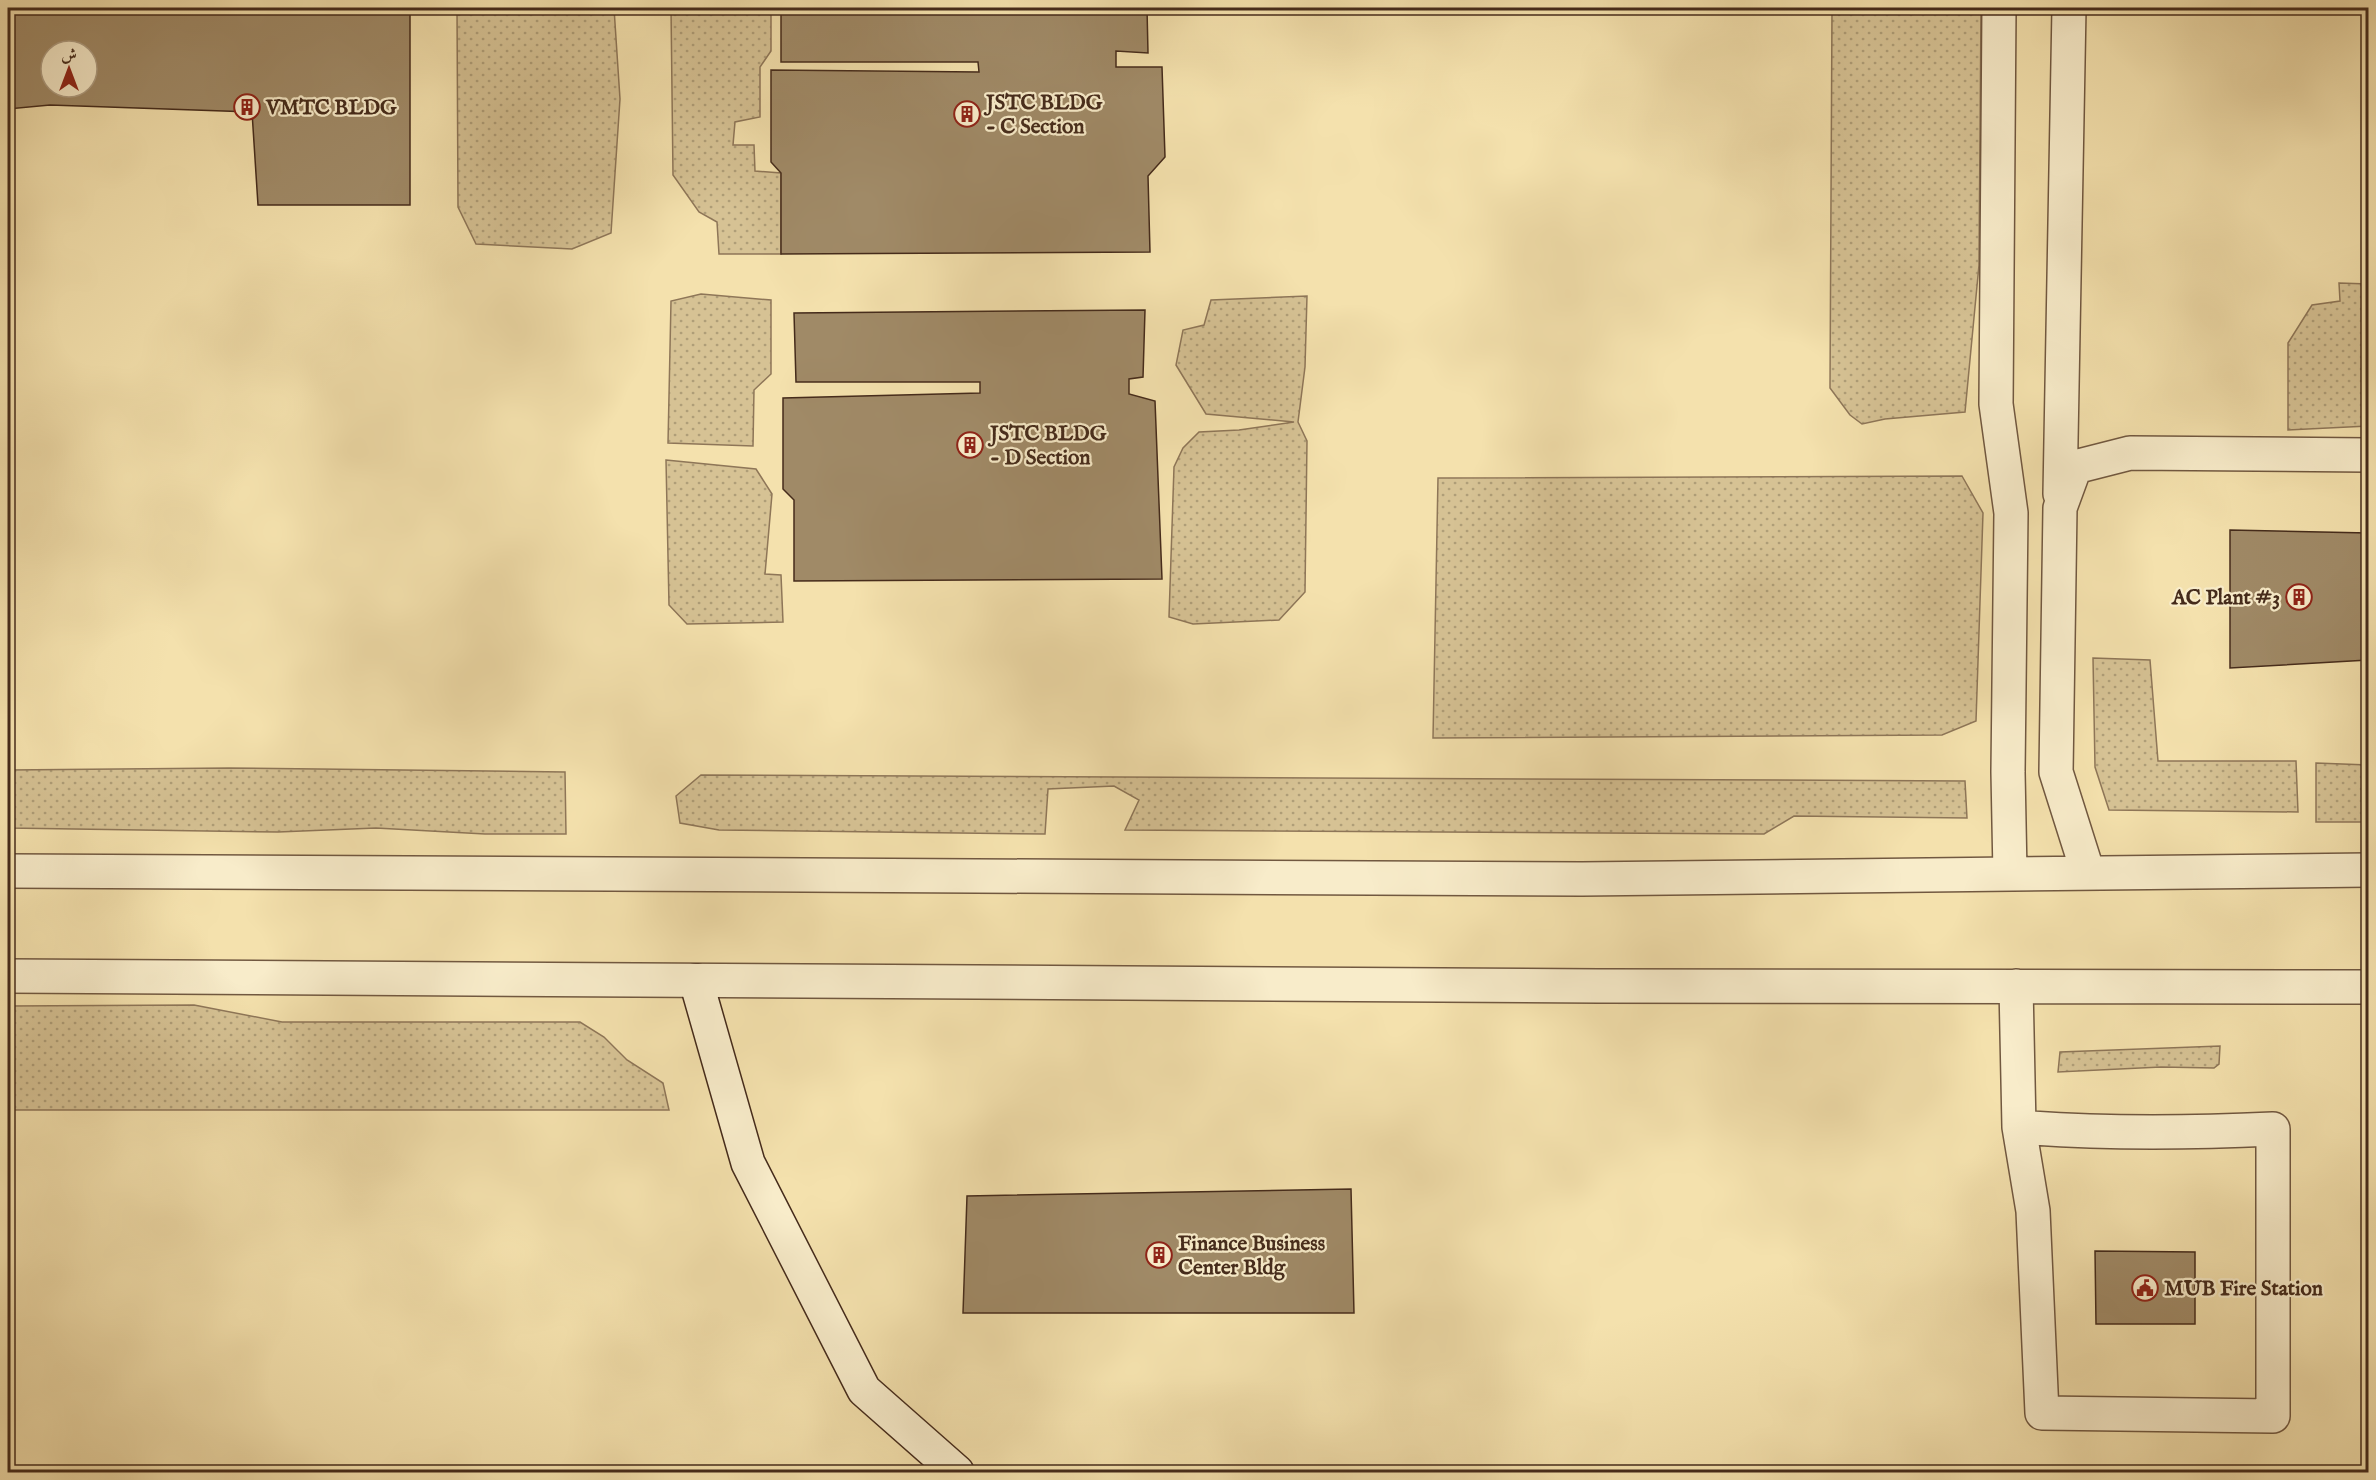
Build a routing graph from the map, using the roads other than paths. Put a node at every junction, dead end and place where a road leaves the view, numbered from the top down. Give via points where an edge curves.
1 (2000, 8) edge
2 (2068, 8) edge
3 (2368, 455) edge
4 (2060, 508) junction
5 (2368, 870) edge
6 (8, 871) edge
7 (2088, 873) junction
8 (2010, 874) junction
9 (8, 976) edge
10 (696, 981) junction
11 (2016, 986) junction
12 (2368, 987) edge
13 (2019, 1127) junction
14 (957, 1473) edge

1 - 8 street via 1996,404 2011,513
2 - 4 street
3 - 4 street via 2130,453 2075,467
4 - 7 street via 2056,772
5 - 7 street
6 - 8 street via 1582,879
7 - 8 street
9 - 10 street
10 - 11 street
10 - 14 street via 747,1163 864,1390
11 - 12 street
11 - 13 street
13 - 13 street via 2033,1211 2042,1413 2273,1416 2273,1129 2176,1134

